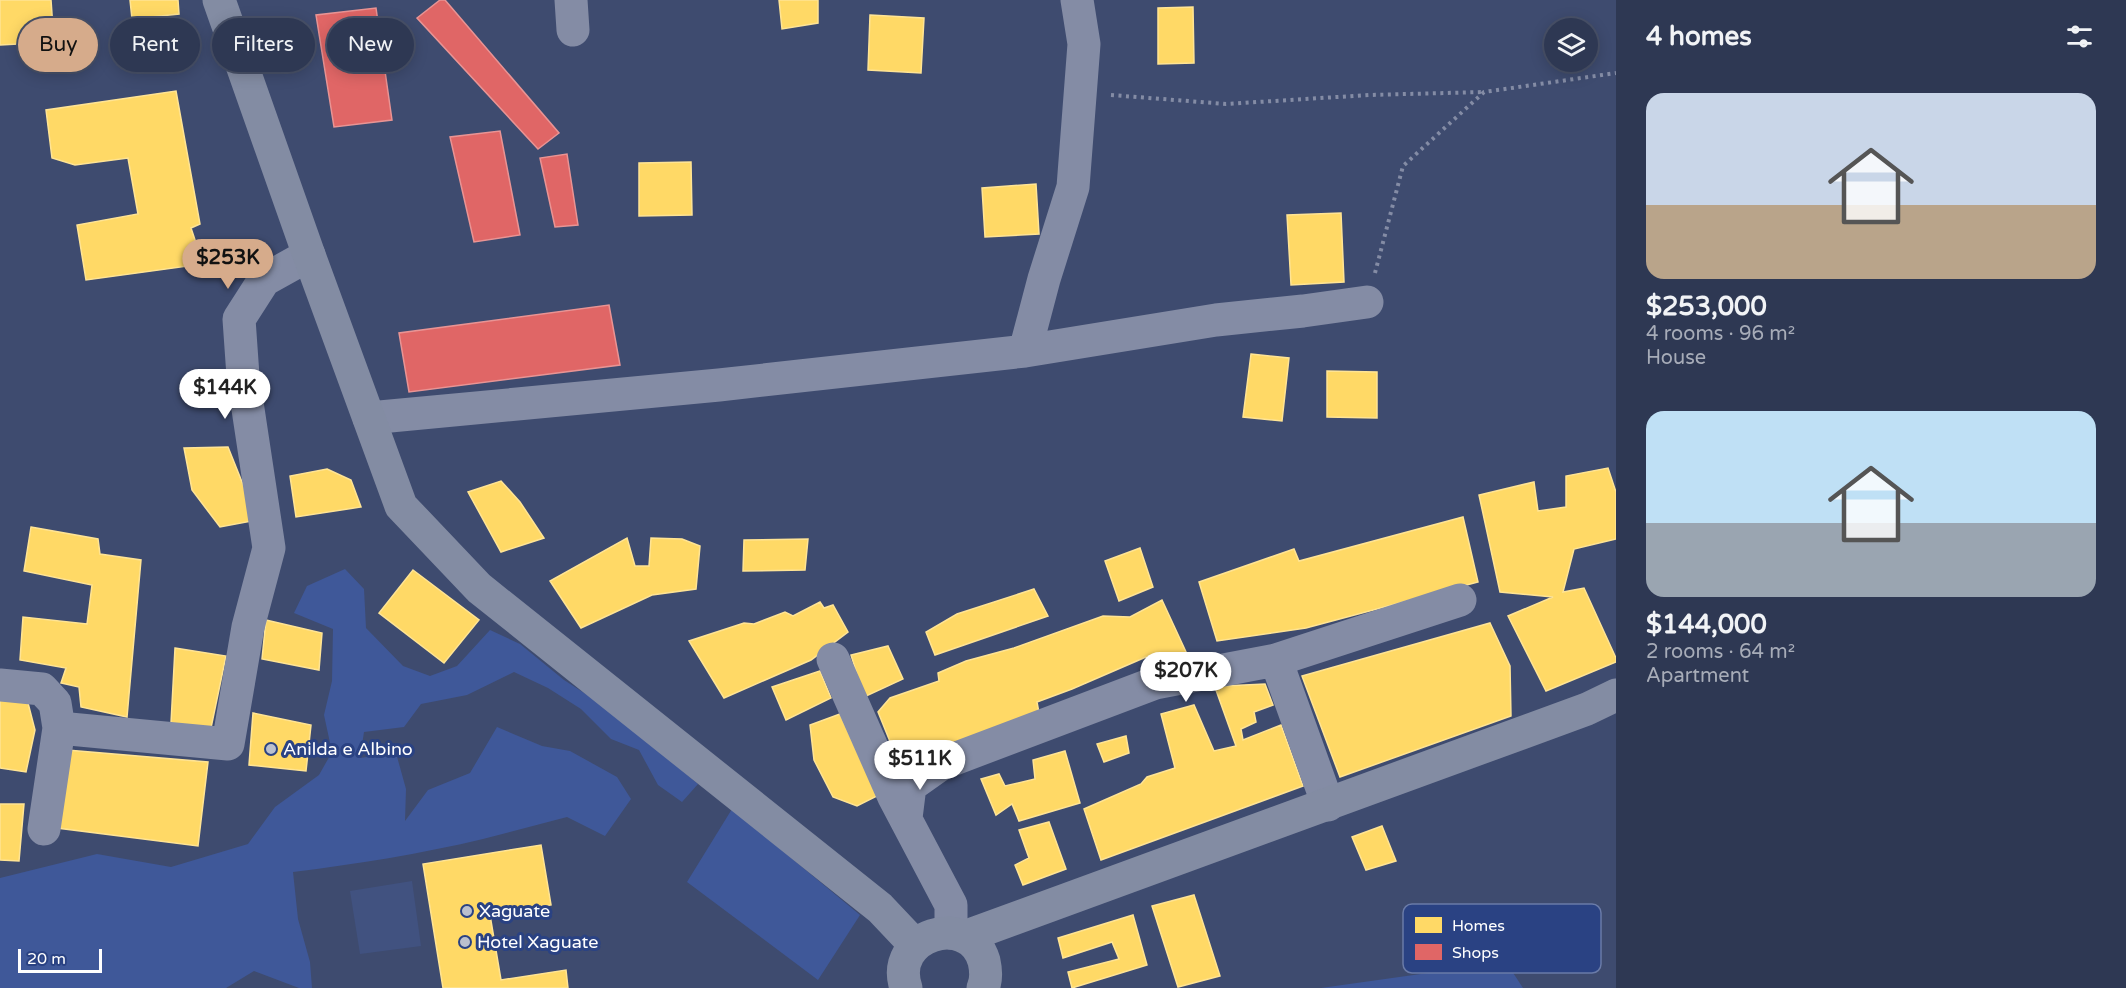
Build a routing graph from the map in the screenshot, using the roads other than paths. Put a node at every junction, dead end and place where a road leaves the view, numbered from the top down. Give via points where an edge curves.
1 (219, 0) edge
2 (1077, 0) edge
3 (309, 255) junction
4 (1367, 302) road end
5 (1025, 351) junction
6 (369, 418) junction
7 (1460, 600) dead end
8 (833, 659) dead end
9 (1276, 660) junction
10 (0, 685) edge
11 (1616, 695) edge
12 (59, 728) junction
13 (1328, 805) junction
14 (906, 818) junction
15 (44, 829) dead end
16 (957, 935) junction
17 (915, 945) junction
18 (906, 988) edge
19 (983, 988) edge

1 - 3 main road
2 - 5 street via 1084,44 1073,187
3 - 6 main road
3 - 12 street via 264,280 239,319 243,376 269,548 248,627 228,744
4 - 5 street via 1216,320
5 - 6 street
6 - 17 main road via 401,506 479,588 880,908
7 - 9 street
8 - 14 street
9 - 13 street
9 - 14 street via 1155,683 941,764 910,786
10 - 12 street via 42,689 55,703
11 - 13 main road
12 - 15 street
13 - 16 main road
14 - 16 street via 951,905
16 - 17 main road via 938,933
16 - 19 main road via 974,944 982,956 986,970
17 - 18 main road via 904,963

